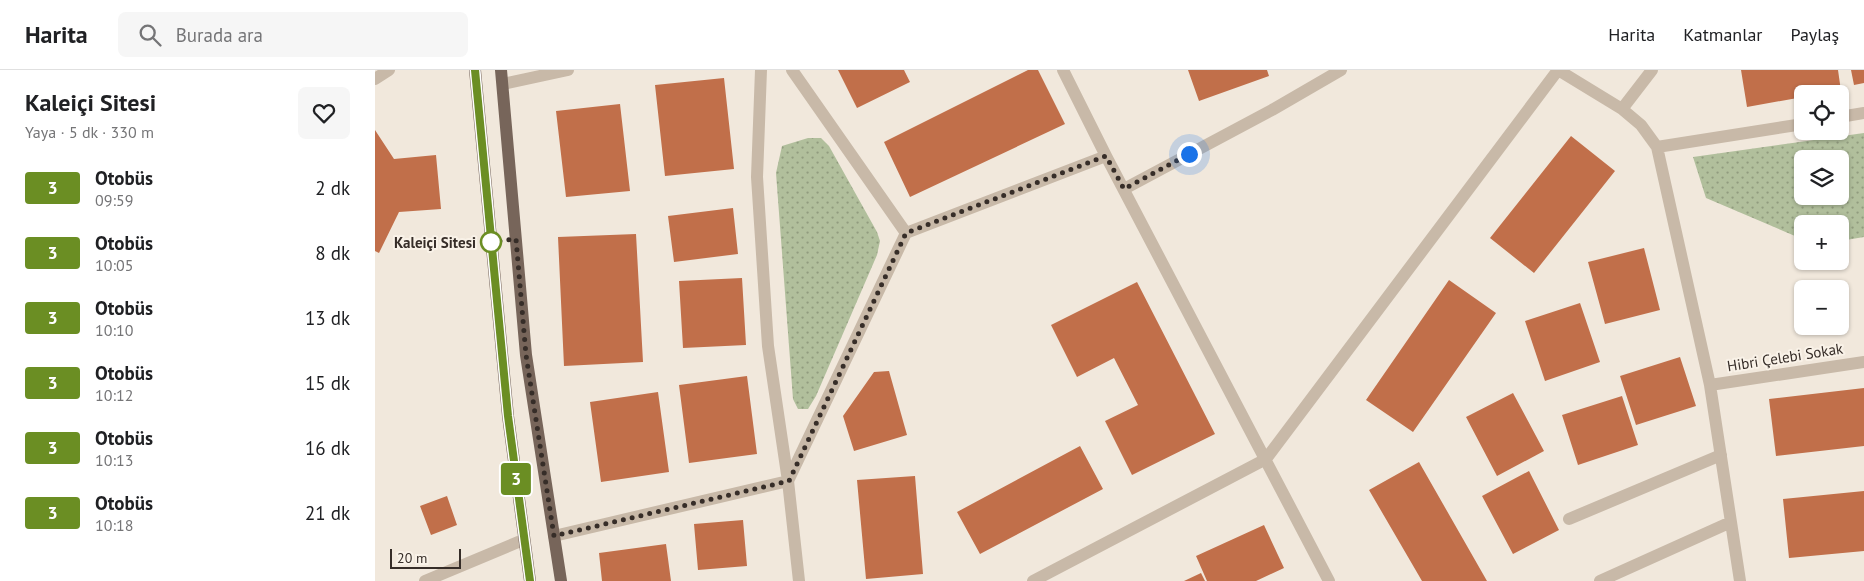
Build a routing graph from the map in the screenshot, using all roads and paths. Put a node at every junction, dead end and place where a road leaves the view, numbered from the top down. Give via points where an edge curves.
1 (389, 70) edge
2 (475, 70) edge
3 (501, 70) edge
4 (567, 70) edge
5 (761, 70) edge
6 (792, 70) edge
7 (1063, 70) edge
8 (1341, 70) edge
9 (1558, 70) edge
10 (1653, 70) edge
11 (375, 79) edge
12 (503, 84) junction
13 (1622, 108) junction
14 (1864, 114) edge
15 (1849, 116) edge
16 (1794, 125) edge
17 (1657, 147) junction
18 (1106, 156) junction
19 (1124, 189) junction
20 (906, 233) junction
21 (1864, 362) edge
22 (1710, 385) junction
23 (1721, 455) junction
24 (1266, 459) junction
25 (789, 481) junction
26 (1569, 519) dead end
27 (1731, 522) junction
28 (554, 536) junction
29 (523, 540) junction
30 (425, 581) edge
31 (530, 581) edge
32 (561, 581) edge
33 (799, 581) edge
34 (1033, 581) edge
35 (1329, 581) edge
36 (1600, 581) edge
37 (1740, 581) edge

1 - 11 street
2 - 29 main road
3 - 12 main road
4 - 12 street
5 - 25 street via 757,177 768,346
6 - 20 street
7 - 18 street
8 - 19 street
9 - 13 street
9 - 24 street
10 - 13 street
12 - 28 main road via 526,355
13 - 17 street via 1641,125
14 - 15 street
16 - 17 street
17 - 22 street
18 - 19 street
18 - 20 street
19 - 24 street
20 - 25 street
21 - 22 street, Hibri Çelebi Sokak
22 - 23 street
23 - 26 street
23 - 27 street
24 - 34 street
24 - 35 street
25 - 28 street
25 - 33 street
27 - 36 street
27 - 37 street
28 - 32 main road
29 - 30 street
29 - 31 main road

